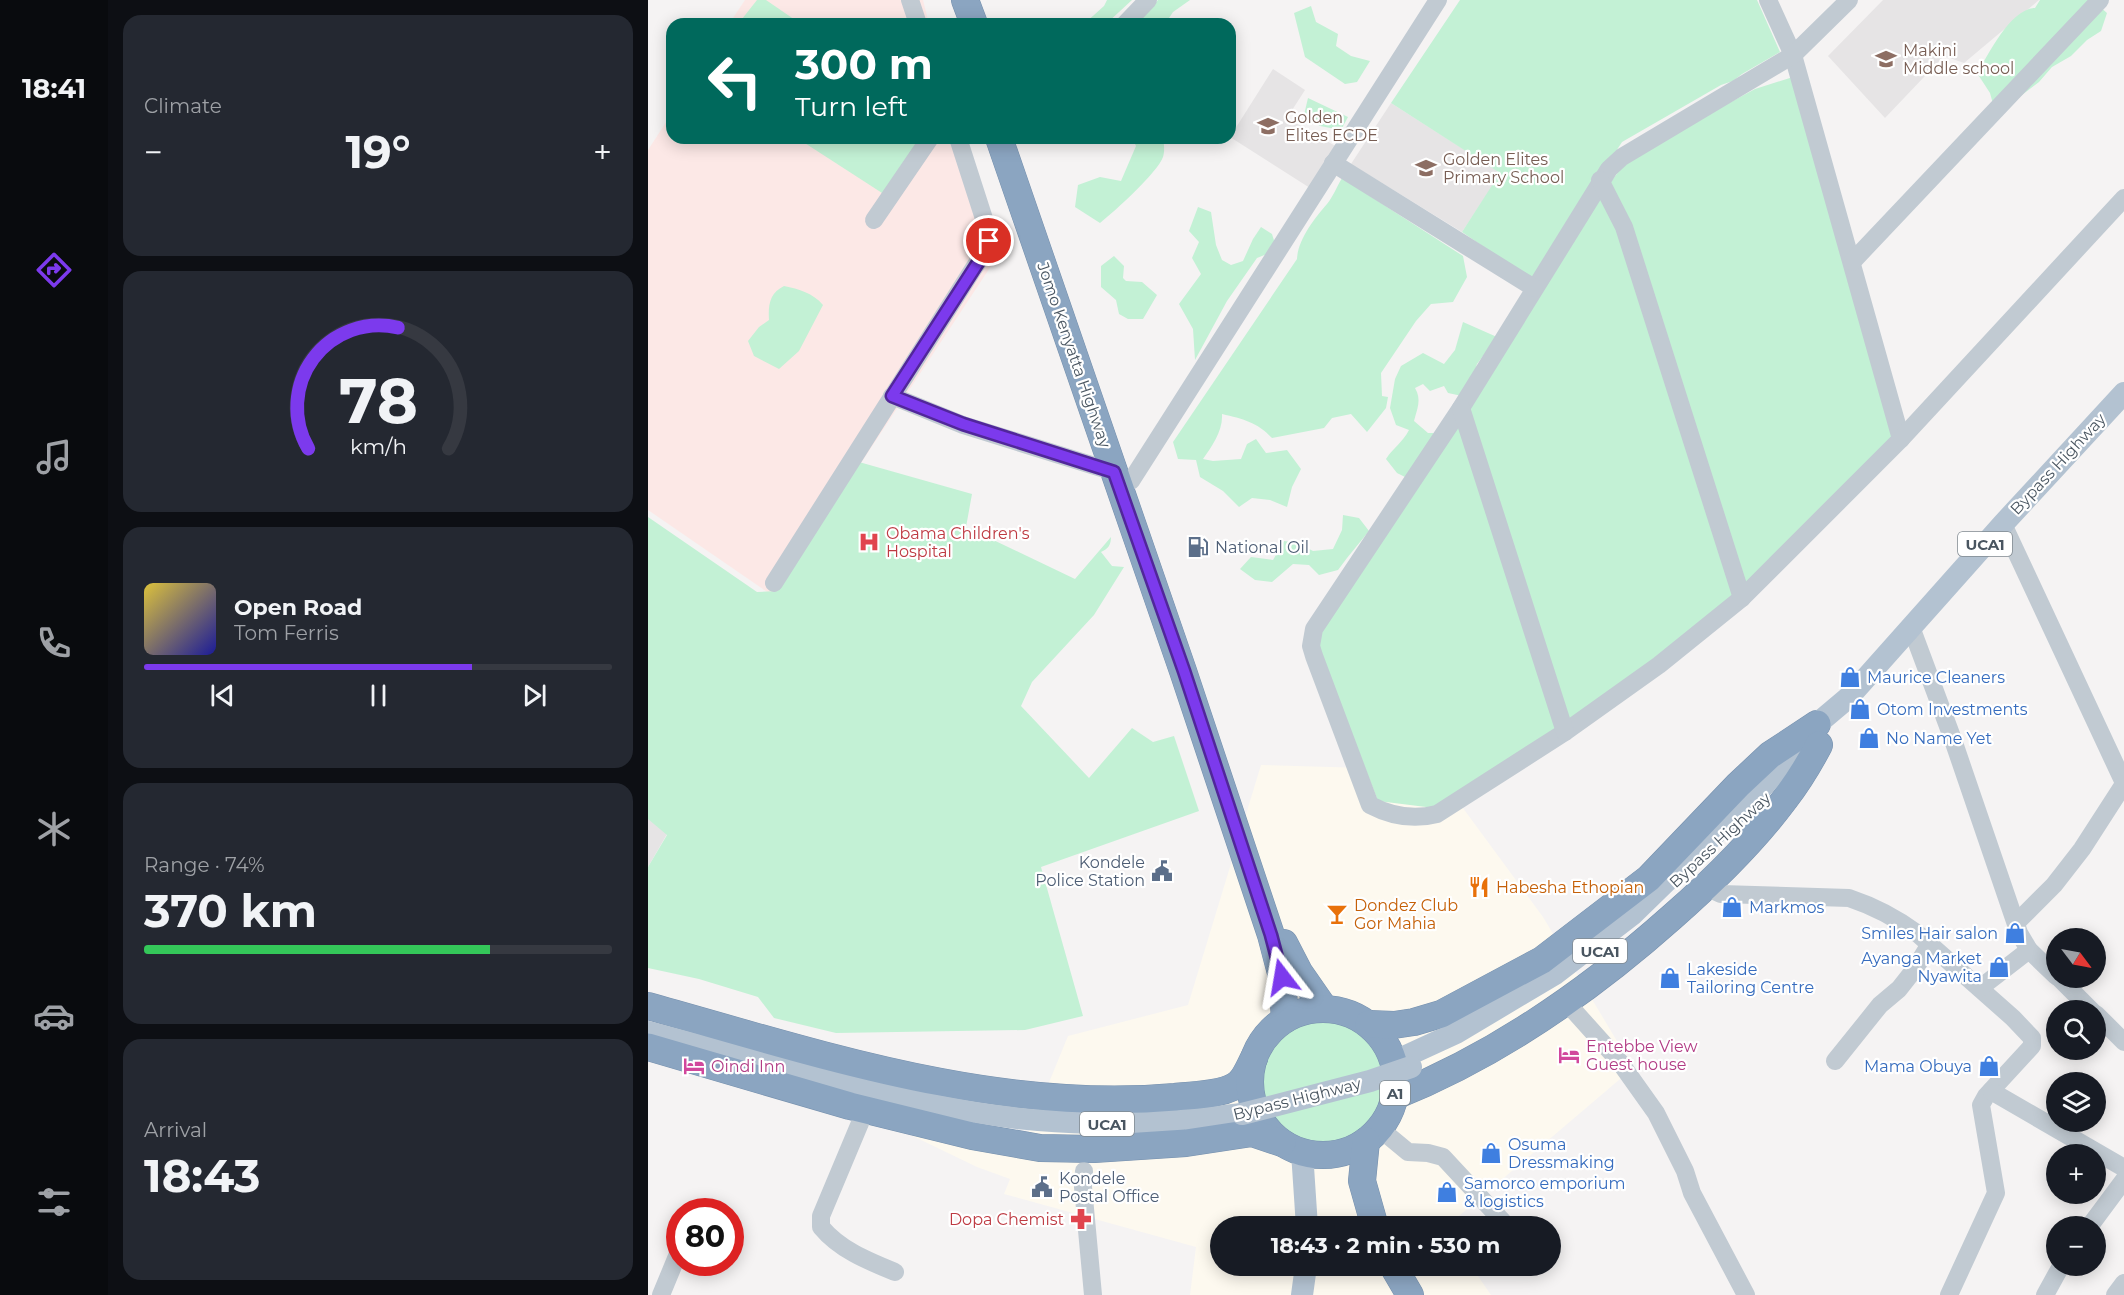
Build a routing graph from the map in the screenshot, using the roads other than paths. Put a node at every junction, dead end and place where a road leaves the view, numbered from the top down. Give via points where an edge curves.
1 (910, 0) edge
2 (953, 0) edge
3 (965, 0) edge
4 (1148, 0) edge
5 (1438, 0) edge
6 (1768, 0) edge
7 (1849, 0) edge
8 (2100, 0) edge
9 (916, 18) edge
10 (959, 18) edge
11 (972, 18) edge
12 (1131, 18) edge
13 (1792, 55) junction
14 (926, 144) edge
15 (960, 144) edge
16 (1011, 144) edge
17 (1333, 163) junction
18 (1600, 180) junction
19 (2124, 198) edge
20 (874, 220) dead end
21 (1852, 262) junction
22 (1534, 288) junction
23 (2124, 393) edge
24 (892, 396) junction
25 (1461, 408) junction
26 (1901, 439) junction
27 (1122, 476) junction
28 (2003, 524) junction
29 (774, 583) dead end
30 (1742, 598) junction
31 (1911, 627) junction
32 (1565, 732) junction
33 (1818, 735) junction
34 (2124, 784) edge
35 (1706, 887) junction
36 (2016, 923) junction
37 (1930, 944) junction
38 (2029, 950) junction
39 (2046, 966) edge
40 (1980, 988) junction
41 (2069, 988) edge
42 (2081, 1000) edge
43 (1566, 1002) junction
44 (648, 1006) edge
45 (1324, 1008) junction
46 (648, 1018) edge
47 (1286, 1019) junction
48 (1369, 1024) junction
49 (2106, 1024) edge
50 (648, 1032) edge
51 (2124, 1042) edge
52 (648, 1047) edge
53 (1254, 1058) junction
54 (1835, 1061) dead end
55 (1991, 1091) junction
56 (1395, 1096) junction
57 (973, 1106) junction
58 (864, 1110) junction
59 (1373, 1135) junction
60 (1304, 1150) junction
61 (2124, 1168) edge
62 (1084, 1171) dead end
63 (2124, 1180) edge
64 (1307, 1216) edge
65 (1364, 1216) edge
66 (1372, 1216) edge
67 (1498, 1216) edge
68 (2097, 1216) edge
69 (895, 1272) dead end
70 (669, 1276) edge
71 (1305, 1276) edge
72 (1392, 1276) edge
73 (1398, 1276) edge
74 (2057, 1276) edge
75 (2124, 1283) edge
76 (2050, 1293) edge
77 (661, 1295) edge
78 (1093, 1295) edge
79 (1302, 1295) edge
80 (1403, 1295) edge
81 (1410, 1295) edge
82 (1746, 1295) edge
83 (1949, 1295) edge
84 (2115, 1295) edge

1 - 9 street
2 - 10 highway
3 - 11 highway
4 - 12 street
5 - 17 street
6 - 13 street
7 - 13 street
8 - 21 street
13 - 18 street via 1622,156
13 - 21 street
14 - 20 street
15 - 24 street via 989,241
16 - 27 highway, Jomo Kenyatta Highway
17 - 22 street
17 - 27 street
18 - 22 street
18 - 30 street via 1624,227
19 - 26 street
21 - 26 street
22 - 25 street
23 - 28 main road, Bypass Highway / UCA1
24 - 27 street via 963,424
24 - 29 street
25 - 32 street
25 - 32 street via 1314,629 1314,656 1370,805 1382,811 1420,818 1437,814
26 - 30 street
27 - 45 highway, Jomo Kenyatta Highway via 1280,934 1299,972
27 - 47 highway, Jomo Kenyatta Highway via 1271,935 1282,977
28 - 31 main road, Bypass Highway / UCA1
28 - 34 street
30 - 32 street via 1659,665
31 - 33 main road, Bypass Highway / UCA1
31 - 36 street
33 - 35 highway via 1798,782 1771,818
33 - 48 highway via 1770,755 1649,878 1542,960 1441,1014 1404,1024
33 - 57 main road, Bypass Highway / UCA1 via 1808,738 1759,798 1633,914 1555,974 1456,1033 1406,1056 1304,1088 1229,1106 1103,1110
34 - 36 street via 2082,849 2054,885
35 - 37 street via 1720,894 1849,898 1907,926
35 - 43 highway via 1622,960
36 - 38 street
37 - 40 street
37 - 54 street via 1899,989 1880,1005
38 - 39 street
38 - 40 street
40 - 55 street via 2033,1042
41 - 42 street
43 - 56 highway via 1481,1054
43 - 82 street via 1619,1061 1656,1113 1692,1193
44 - 53 highway via 842,1060 976,1089 1029,1096 1096,1100 1200,1095 1240,1083
45 - 47 highway, A1
45 - 48 highway, A1 via 1340,1010
46 - 57 main road, Bypass Highway / UCA1
47 - 53 highway, A1 via 1267,1036
48 - 56 highway, A1 via 1389,1049 1394,1064
49 - 51 street
50 - 57 main road, Bypass Highway / UCA1 via 867,1090
52 - 58 highway
53 - 60 highway, A1 via 1250,1090 1265,1126
55 - 61 street
55 - 83 street via 1981,1105 1996,1193
56 - 59 highway, A1 via 1389,1113
58 - 60 highway via 1040,1148 1186,1143 1252,1133
58 - 69 street via 821,1216 821,1227 861,1258
59 - 60 highway via 1348,1151
59 - 66 highway, A1 via 1362,1180
59 - 67 street via 1408,1152 1443,1157
60 - 64 main road
60 - 65 highway, A1 via 1349,1184
62 - 78 street
63 - 68 street
70 - 77 street
71 - 79 main road
72 - 80 highway
73 - 81 highway
74 - 76 street
75 - 84 street

